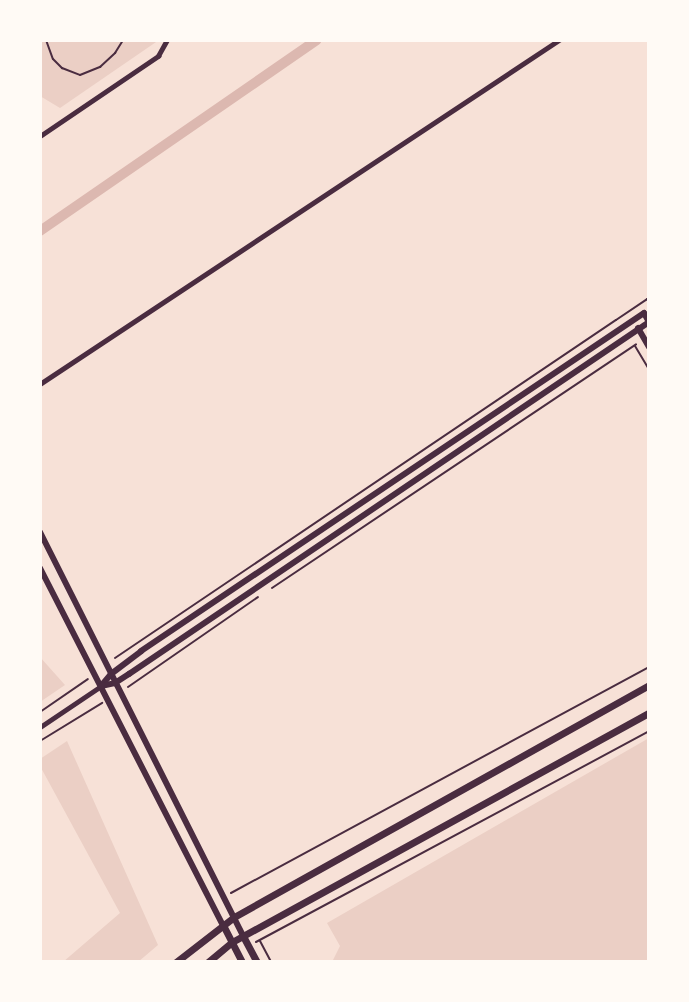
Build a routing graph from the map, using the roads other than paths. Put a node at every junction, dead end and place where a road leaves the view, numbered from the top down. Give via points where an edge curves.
1 (167, 40) edge
2 (559, 40) edge
3 (40, 136) edge
4 (633, 320) junction
5 (649, 322) edge
6 (638, 329) junction
7 (649, 347) edge
8 (40, 384) edge
9 (40, 531) edge
10 (40, 568) edge
11 (111, 674) junction
12 (115, 683) junction
13 (649, 685) edge
14 (102, 686) junction
15 (649, 713) edge
16 (40, 727) edge
17 (234, 917) junction
18 (223, 925) junction
19 (243, 936) junction
20 (232, 942) junction
21 (176, 962) edge
22 (208, 962) edge
23 (242, 962) edge
24 (257, 962) edge

1 - 3 street via 158,56
2 - 8 street
4 - 5 main road via 644,313
4 - 6 main road
4 - 11 main road
5 - 6 main road
6 - 7 main road
6 - 12 main road
9 - 11 main road
10 - 14 main road
11 - 12 main road
11 - 14 main road
12 - 14 main road
12 - 17 main road
13 - 17 main road
14 - 16 street
14 - 18 main road
15 - 19 main road
17 - 18 main road
17 - 19 main road
18 - 20 main road
18 - 21 main road
19 - 20 main road
19 - 24 main road
20 - 22 main road
20 - 23 main road

